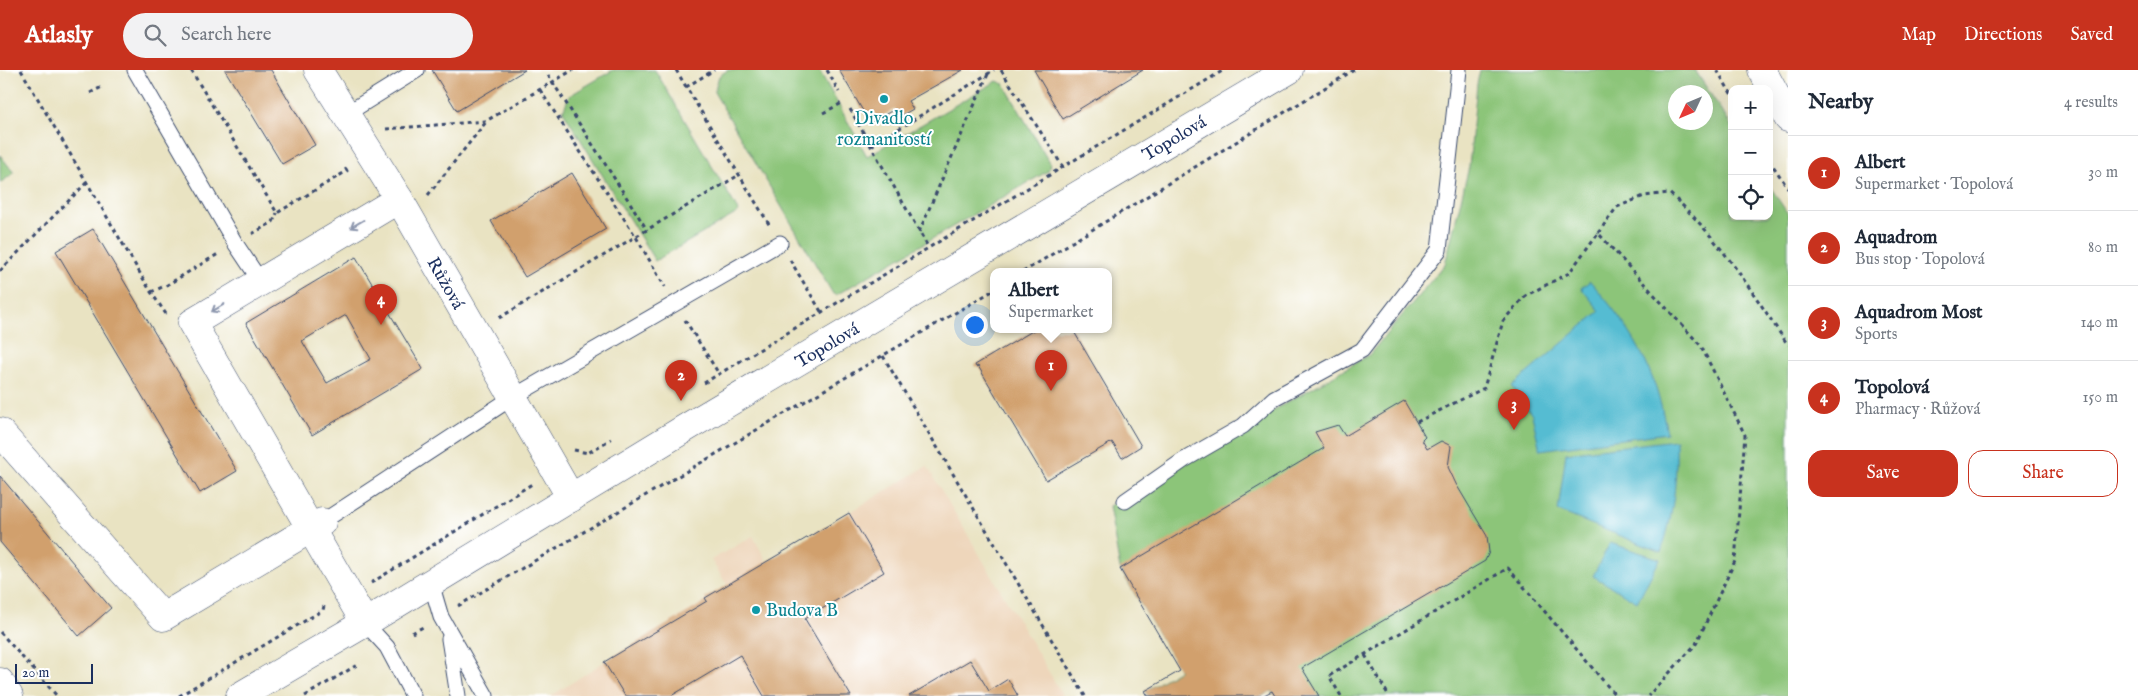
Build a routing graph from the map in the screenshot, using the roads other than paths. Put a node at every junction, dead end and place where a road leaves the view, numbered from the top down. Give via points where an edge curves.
1 (135, 70) edge
2 (318, 70) edge
3 (418, 70) edge
4 (1289, 70) edge
5 (1459, 70) edge
6 (1762, 70) edge
7 (346, 114) junction
8 (1788, 118) edge
9 (405, 209) junction
10 (780, 244) road end
11 (261, 282) junction
12 (513, 397) junction
13 (0, 432) edge
14 (571, 498) junction
15 (1125, 501) dead end
16 (316, 526) junction
17 (431, 583) junction
18 (365, 622) junction
19 (444, 623) junction
20 (0, 682) edge
21 (9, 696) edge
22 (240, 696) edge
23 (413, 696) edge
24 (458, 696) edge
25 (486, 696) edge

1 - 11 lane
2 - 7 street, Růžová
3 - 7 lane
4 - 14 street, Topolová
5 - 15 lane via 1439,250 1362,350 1274,398 1243,426 1184,460
6 - 8 street
7 - 9 street, Růžová
9 -> 11 street
9 - 12 street, Růžová
10 - 12 lane
11 -> 16 street via 192,323
12 - 14 street, Růžová
12 - 16 lane
13 - 16 street via 163,618
14 - 17 street, Topolová
16 - 18 street
17 - 18 street, Topolová
17 - 19 lane
18 - 22 street, Topolová
18 - 23 lane via 388,647
19 - 24 lane
19 - 25 lane
20 - 21 street

